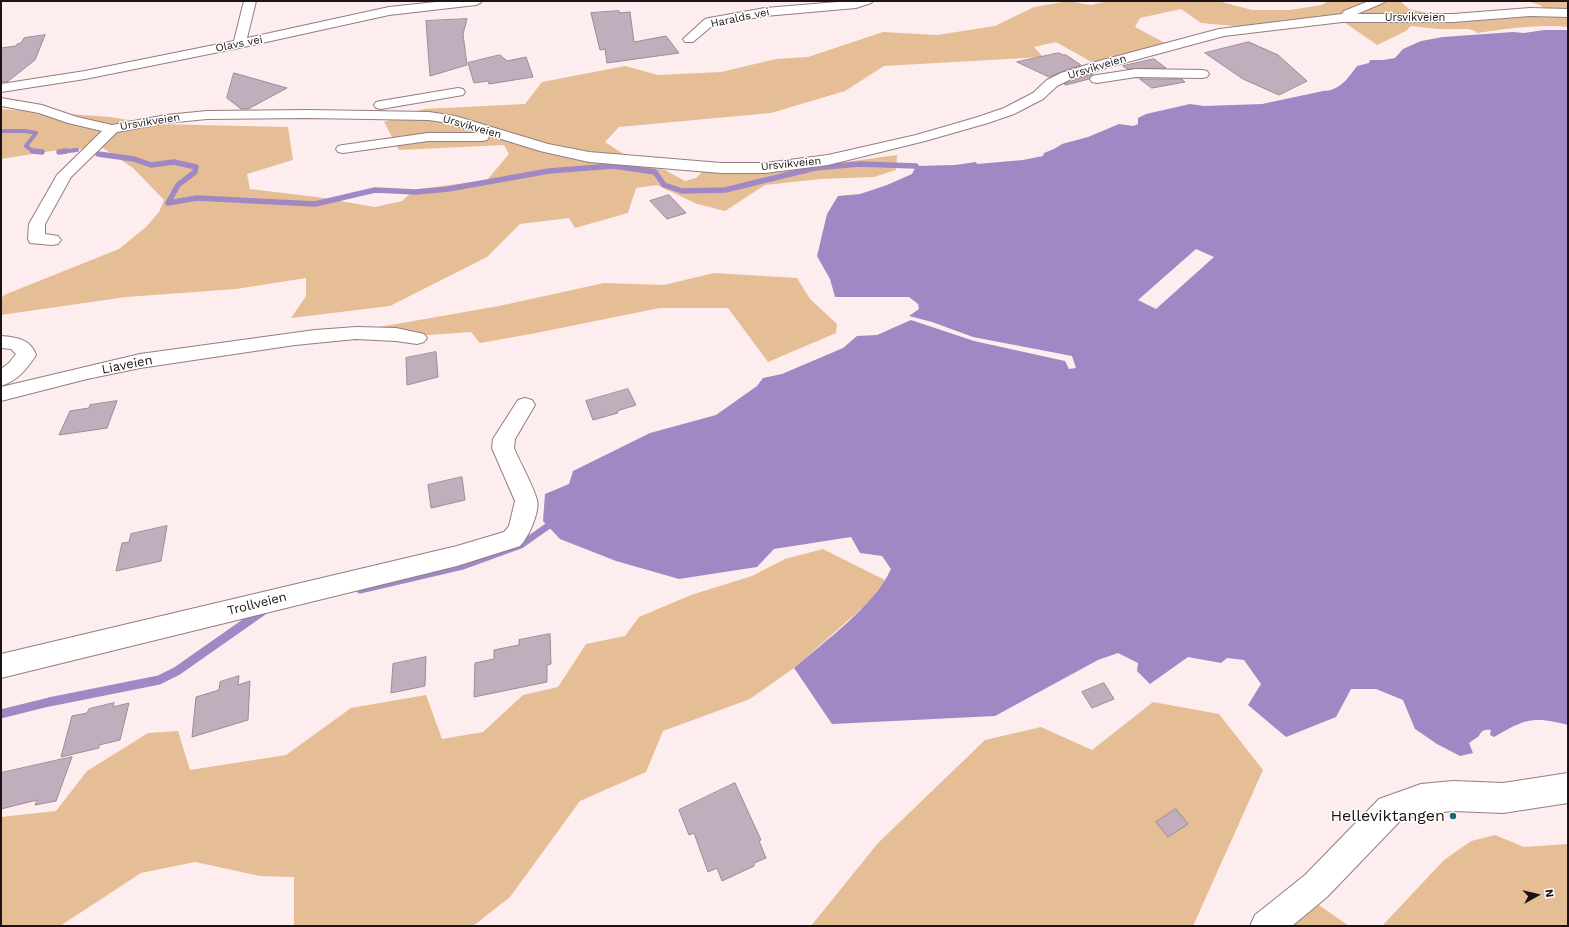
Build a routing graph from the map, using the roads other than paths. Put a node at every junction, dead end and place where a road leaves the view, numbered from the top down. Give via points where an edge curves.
1 (250, 1) edge
2 (476, 1) edge
3 (867, 1) edge
4 (1379, 1) edge
5 (807, 8) junction
6 (1566, 9) edge
7 (1342, 18) junction
8 (777, 22) dead end
9 (689, 39) dead end
10 (239, 44) junction
11 (1202, 74) dead end
12 (1, 88) edge
13 (458, 92) dead end
14 (1038, 96) junction
15 (1, 102) edge
16 (329, 114) junction
17 (112, 129) junction
18 (497, 134) junction
19 (343, 149) dead end
20 (52, 240) dead end
21 (417, 338) dead end
22 (1, 342) edge
23 (1, 379) edge
24 (1, 394) edge
25 (525, 405) dead end
26 (1, 666) edge
27 (1568, 788) edge
28 (1266, 926) edge

1 - 10 street
2 - 10 street, Olavs vei via 389,11
3 - 5 street, Haralds vei
4 - 7 street
5 - 8 street via 780,17
5 - 9 street, Haralds vei via 709,22
6 - 7 street, Ursvikveien via 1454,18
7 - 14 street, Ursvikveien via 1203,37 1066,76 1052,83
10 - 12 street, Olavs vei via 85,75
11 - 14 street via 1152,72 1111,76
13 - 16 street
14 - 18 street, Ursvikveien via 1009,111 920,138 828,160 765,168 721,168 589,157
15 - 17 street, Ursvikveien via 42,109 73,120
16 - 17 street, Ursvikveien via 207,115 166,119
16 - 18 street, Ursvikveien via 429,116 450,119
17 - 20 street via 65,175 37,224 36,239
18 - 19 street via 480,137 428,137
21 - 24 street, Liaveien via 357,332 311,336 140,361
22 - 23 street via 22,346 26,355 16,368
25 - 26 street, Trollveien via 504,439 503,448 526,501 521,526 512,539 457,556
27 - 28 street via 1503,798 1453,796 1421,799 1390,810 1316,886

